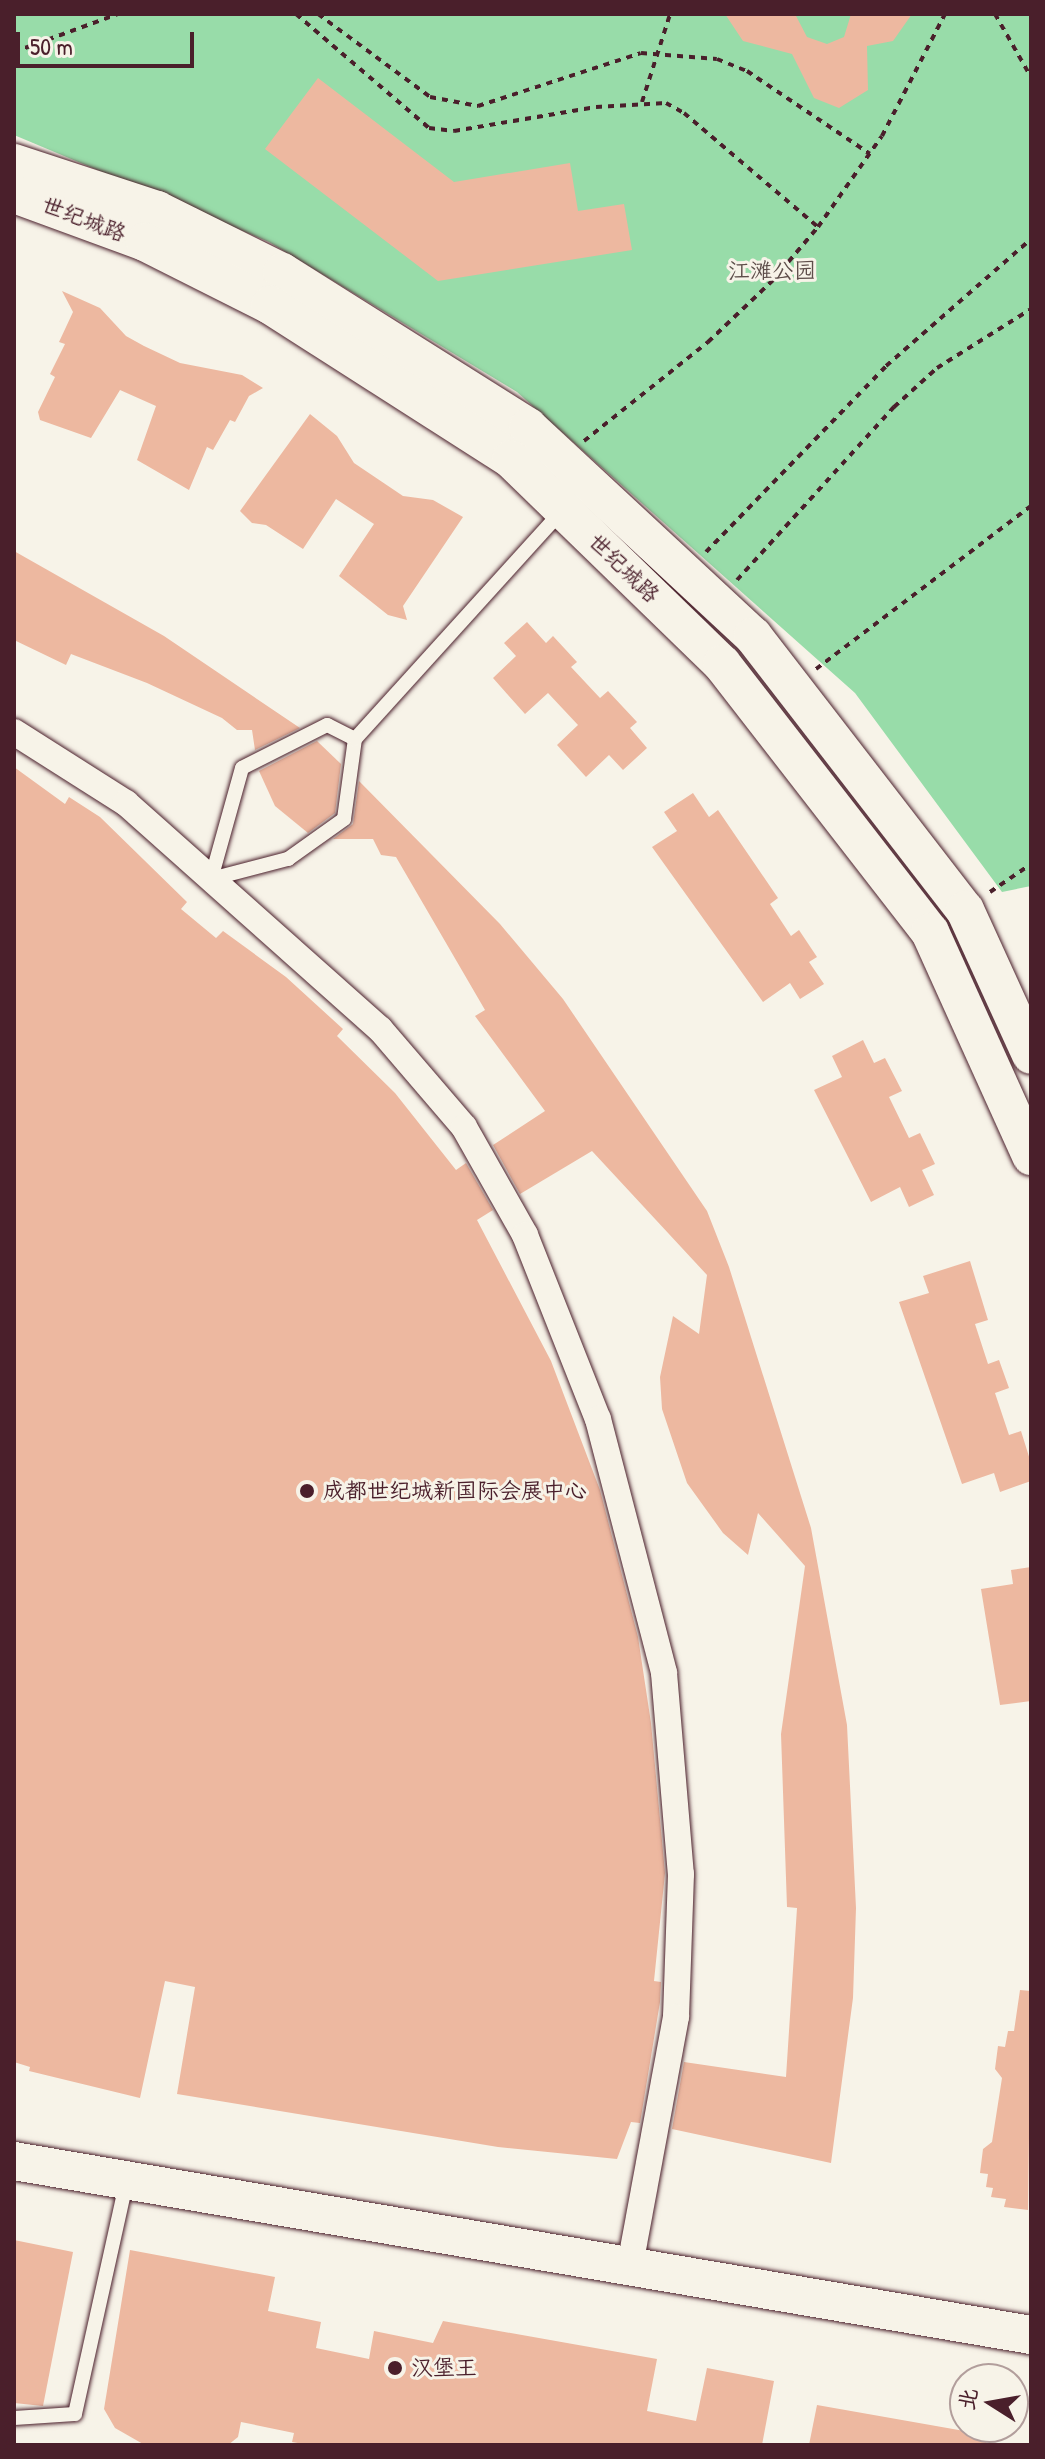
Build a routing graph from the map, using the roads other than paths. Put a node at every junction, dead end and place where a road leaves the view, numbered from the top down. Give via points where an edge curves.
1 (14, 163) edge
2 (14, 194) edge
3 (563, 509) junction
4 (14, 732) edge
5 (355, 739) junction
6 (211, 879) junction
7 (1031, 1055) edge
8 (1031, 1156) edge
9 (14, 2161) edge
10 (126, 2184) junction
11 (630, 2266) junction
12 (1031, 2335) edge
13 (14, 2418) edge

1 - 7 main road, 世纪城路 via 157,210 282,272 528,427 753,636 965,910
2 - 3 main road, 世纪城路 via 145,242 270,305 511,459
3 - 5 lane
3 - 8 main road, 世纪城路 via 722,664 930,932
4 - 6 street via 126,803
5 - 6 lane via 344,819 288,859
5 - 6 lane via 327,725 242,768
6 - 11 street via 380,1029 464,1127 525,1235 598,1419 664,1673 681,1874 676,2017
9 - 10 main road
10 - 11 main road
10 - 13 lane via 75,2414
11 - 12 main road

